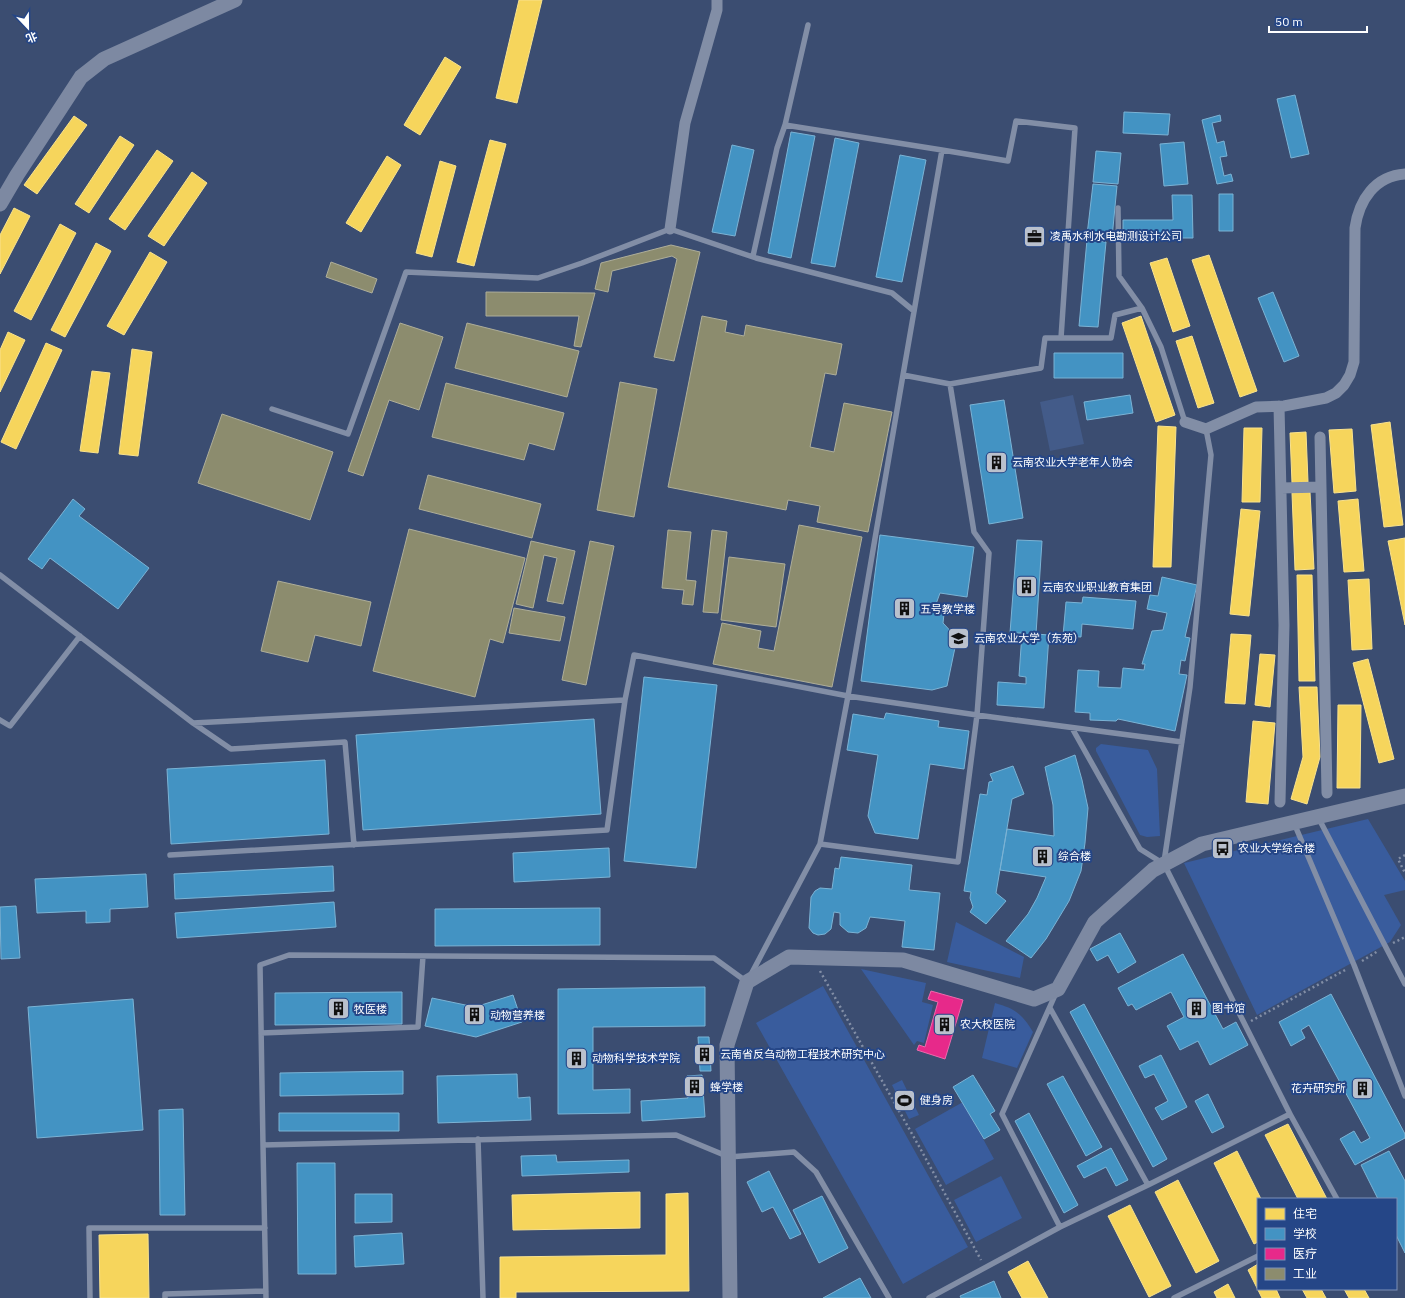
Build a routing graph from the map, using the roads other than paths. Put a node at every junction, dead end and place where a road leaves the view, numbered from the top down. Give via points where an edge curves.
1 (235, 0) edge
2 (717, 0) edge
3 (808, 25) dead end
4 (785, 125) junction
5 (942, 150) junction
6 (1405, 174) edge
7 (0, 204) edge
8 (1118, 208) dead end
9 (670, 229) junction
10 (753, 256) junction
11 (1142, 308) junction
12 (914, 311) junction
13 (1061, 338) junction
14 (903, 375) junction
15 (950, 384) junction
16 (1279, 406) junction
17 (272, 409) dead end
18 (1185, 422) joint
19 (1206, 429) junction
20 (1320, 437) dead end
21 (1321, 487) junction
22 (1281, 488) junction
23 (0, 575) edge
24 (80, 636) junction
25 (848, 696) junction
26 (625, 700) junction
27 (977, 715) junction
28 (0, 720) edge
29 (193, 722) junction
30 (1072, 728) junction
31 (1182, 742) junction
32 (1327, 793) dead end
33 (1405, 796) edge
34 (1280, 802) dead end
35 (1318, 817) junction
36 (1293, 822) junction
37 (820, 844) junction
38 (354, 845) junction
39 (170, 855) dead end
40 (1164, 864) junction
41 (423, 956) junction
42 (747, 982) junction
43 (1405, 984) edge
44 (1058, 989) junction
45 (1050, 1008) junction
46 (261, 1033) junction
47 (1405, 1096) edge
48 (1290, 1114) junction
49 (478, 1140) junction
50 (263, 1145) junction
51 (729, 1157) junction
52 (1148, 1185) junction
53 (1336, 1198) edge
54 (1060, 1227) junction
55 (265, 1228) junction
56 (1257, 1256) edge
57 (266, 1291) junction
58 (90, 1298) edge
59 (165, 1298) edge
60 (266, 1298) edge
61 (483, 1298) edge
62 (730, 1298) edge
63 (889, 1298) edge
64 (929, 1298) edge
65 (1174, 1298) edge

1 - 7 street via 104,59 81,77
2 - 9 street via 717,10 685,123
3 - 4 lane
4 - 5 lane
4 - 10 lane via 777,148
5 - 12 lane
5 - 13 lane via 1008,161 1016,121 1075,128
6 - 16 street via 1387,179 1367,193 1357,216 1354,362 1350,375 1336,393 1326,398
8 - 11 lane via 1119,276
9 - 10 lane
9 - 17 lane via 538,278 406,272 348,434
10 - 12 lane via 892,293
11 - 13 lane via 1115,315 1111,338
11 - 18 lane via 1161,346
12 - 14 lane
13 - 15 lane via 1045,338 1041,368
14 - 15 lane
14 - 25 lane
15 - 27 lane via 974,532 989,553
16 - 19 street via 1256,407
16 - 22 street
18 - 19 street
19 - 31 lane via 1211,455 1190,687
20 - 21 street
21 - 22 street
21 - 32 street
22 - 34 street via 1284,625
23 - 24 lane
24 - 28 lane via 10,726
24 - 29 lane
25 - 26 lane via 634,655
25 - 27 lane
25 - 37 lane
26 - 29 lane
26 - 38 lane via 607,830
27 - 30 lane
27 - 37 lane via 958,862
29 - 38 lane via 231,749 345,742
30 - 31 lane
30 - 40 lane via 1140,849
31 - 40 lane
33 - 35 street
35 - 36 street
35 - 43 lane
36 - 40 street via 1202,844
36 - 47 lane via 1354,965
37 - 42 lane
38 - 39 lane
40 - 44 street via 1152,870 1095,922
40 - 48 lane
41 - 42 lane via 714,958
41 - 46 lane via 418,1027
41 - 46 lane via 288,955 260,965
42 - 44 street via 789,957 903,960 1034,999
42 - 51 street via 727,1045
44 - 45 lane
45 - 52 lane
45 - 54 lane via 1002,1114
46 - 50 lane
48 - 52 lane
48 - 53 lane
49 - 50 lane
49 - 51 lane via 676,1135
49 - 61 lane
50 - 55 lane
51 - 62 street
51 - 63 lane via 794,1152 816,1172
52 - 54 lane
54 - 64 lane
55 - 57 lane
55 - 58 lane via 89,1228
56 - 65 lane
57 - 59 lane via 165,1294
57 - 60 lane

